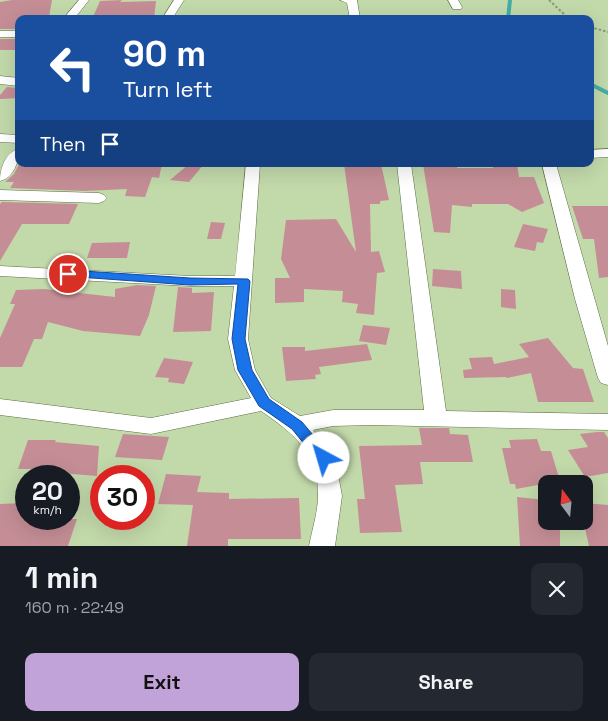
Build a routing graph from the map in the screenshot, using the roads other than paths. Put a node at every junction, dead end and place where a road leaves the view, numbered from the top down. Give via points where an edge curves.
1 (84, 0) edge
2 (179, 0) edge
3 (344, 0) edge
4 (71, 15) edge
5 (170, 15) edge
6 (354, 15) edge
7 (0, 34) edge
8 (15, 34) edge
9 (0, 80) edge
10 (15, 82) edge
11 (0, 138) edge
12 (15, 139) edge
13 (608, 153) edge
14 (594, 154) edge
15 (15, 158) edge
16 (253, 167) edge
17 (404, 167) edge
18 (550, 167) edge
19 (0, 177) edge
20 (0, 195) edge
21 (98, 198) dead end
22 (0, 271) edge
23 (244, 281) junction
24 (608, 378) edge
25 (264, 403) junction
26 (0, 407) edge
27 (436, 418) junction
28 (608, 422) edge
29 (297, 426) junction
30 (322, 546) edge

1 - 4 street
2 - 5 street
3 - 6 street via 352,0
7 - 8 street
9 - 10 street
11 - 12 street
13 - 14 street
15 - 19 street
16 - 23 street
17 - 27 street
18 - 24 street
20 - 21 street
22 - 23 street
23 - 25 street via 238,339 245,370
25 - 26 street via 152,426
25 - 29 street
27 - 28 street
27 - 29 street via 333,418
29 - 30 street via 324,458 330,496

